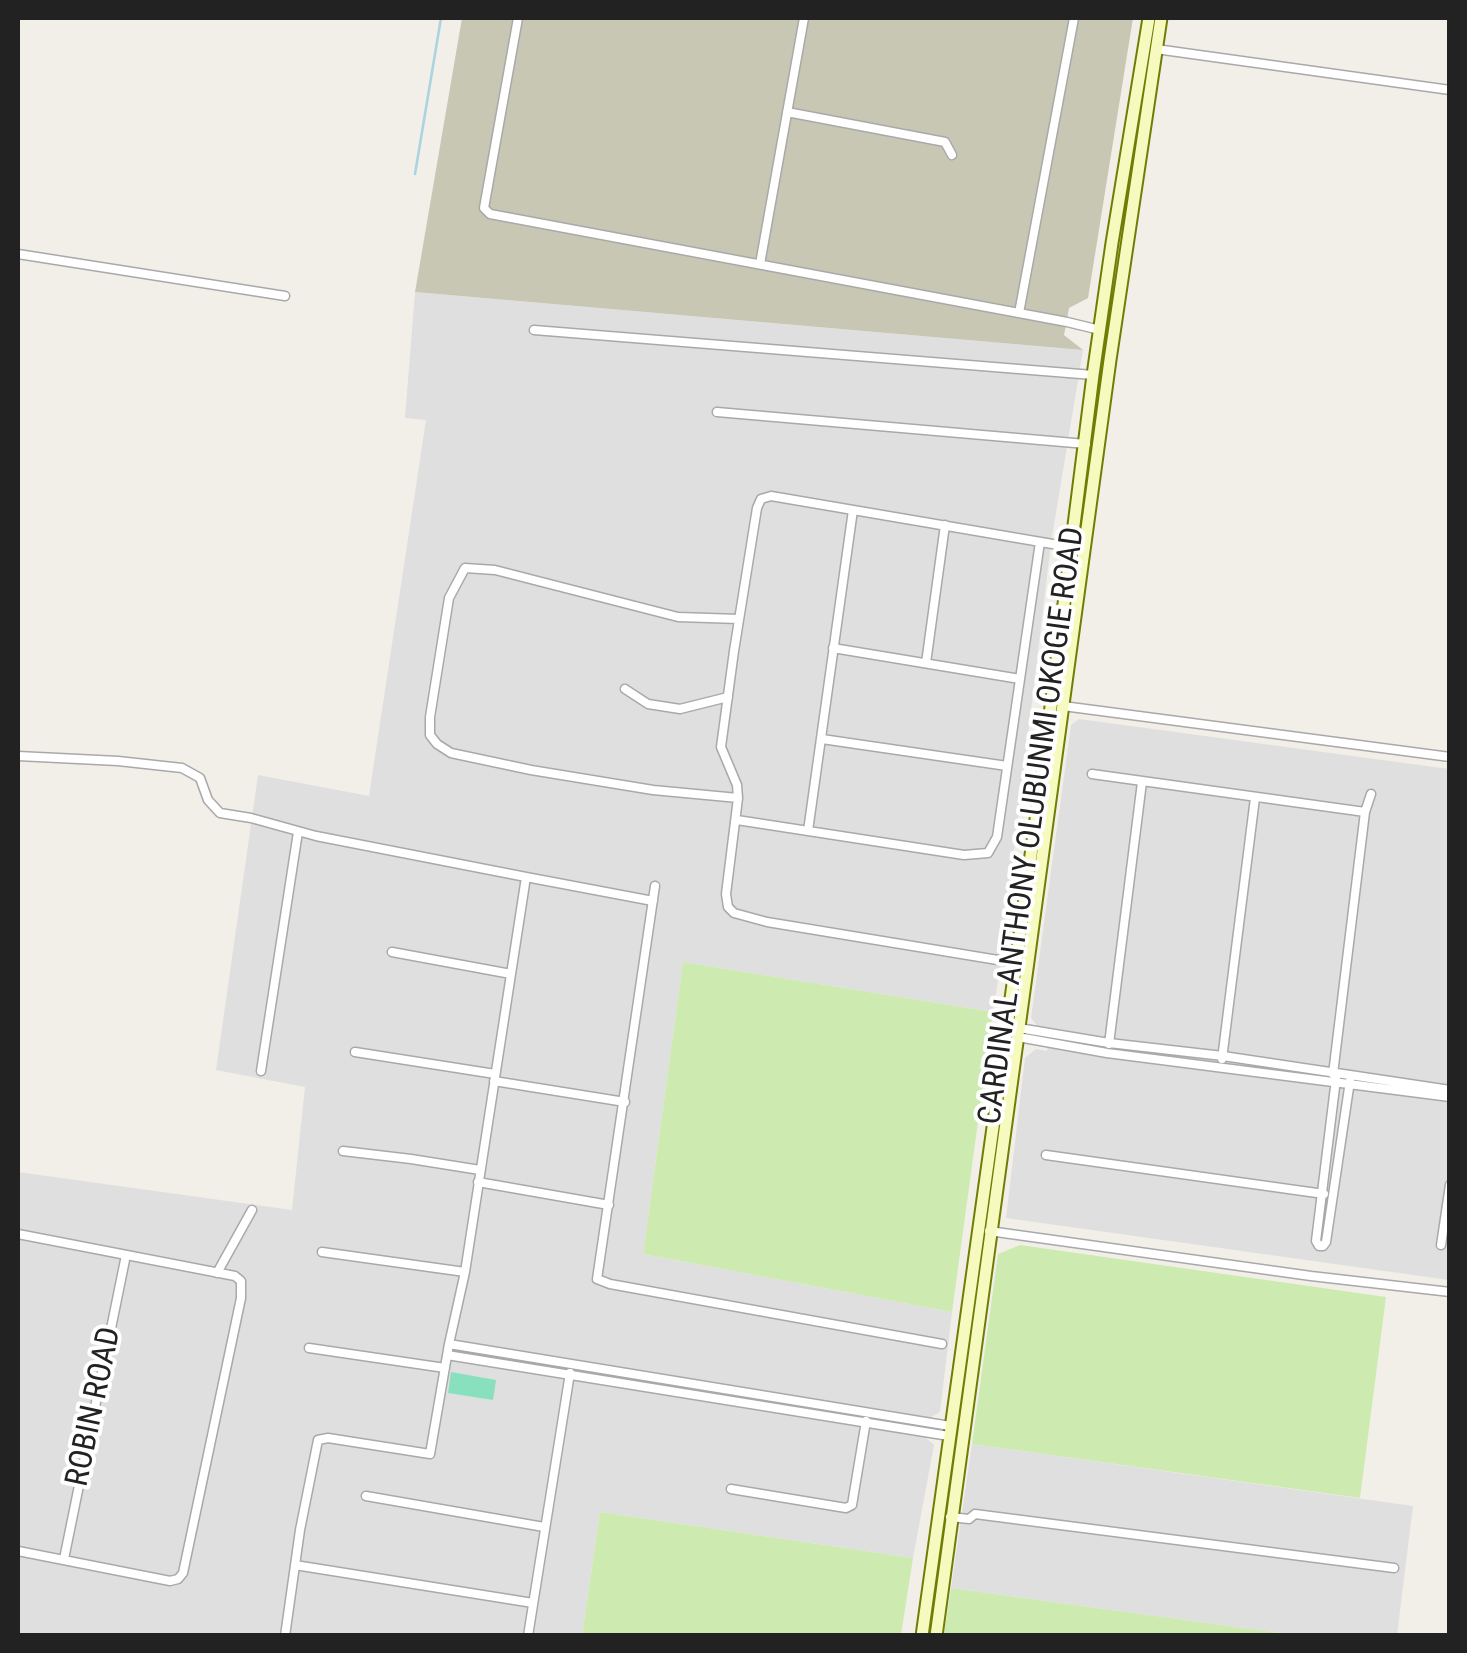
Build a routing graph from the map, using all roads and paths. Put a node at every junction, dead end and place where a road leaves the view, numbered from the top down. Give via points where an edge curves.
1 (518, 18) edge
2 (804, 18) edge
3 (1074, 18) edge
4 (1149, 18) edge
5 (1161, 18) edge
6 (1156, 50) junction
7 (1450, 90) edge
8 (787, 112) junction
9 (952, 155) dead end
10 (18, 254) edge
11 (760, 264) junction
12 (285, 296) dead end
13 (1019, 313) junction
14 (534, 330) dead end
15 (1100, 330) junction
16 (1093, 375) junction
17 (717, 412) dead end
18 (1086, 444) junction
19 (853, 510) junction
20 (946, 525) junction
21 (1040, 542) junction
22 (1070, 547) junction
23 (1085, 550) junction
24 (739, 619) junction
25 (834, 648) junction
26 (926, 664) junction
27 (1020, 679) junction
28 (625, 689) dead end
29 (728, 696) junction
30 (1063, 706) junction
31 (822, 739) junction
32 (18, 756) edge
33 (1450, 758) edge
34 (1007, 766) junction
35 (1092, 774) dead end
36 (1142, 782) junction
37 (1372, 794) dead end
38 (738, 798) junction
39 (1255, 798) junction
40 (1365, 812) junction
41 (736, 820) junction
42 (808, 831) junction
43 (298, 832) junction
44 (526, 877) junction
45 (655, 886) dead end
46 (653, 902) junction
47 (392, 952) dead end
48 (1016, 963) junction
49 (511, 974) junction
50 (1018, 1033) junction
51 (1108, 1048) junction
52 (355, 1052) dead end
53 (1222, 1056) junction
54 (1222, 1068) junction
55 (261, 1071) dead end
56 (495, 1077) junction
57 (1335, 1077) junction
58 (1350, 1080) junction
59 (1450, 1090) edge
60 (1003, 1097) junction
61 (1450, 1098) edge
62 (625, 1102) junction
63 (343, 1151) dead end
64 (1046, 1156) dead end
65 (480, 1170) junction
66 (478, 1182) junction
67 (1450, 1185) edge
68 (1323, 1194) junction
69 (1334, 1195) junction
70 (608, 1205) junction
71 (252, 1210) dead end
72 (989, 1232) junction
73 (19, 1235) edge
74 (1441, 1245) dead end
75 (18, 1250) edge
76 (322, 1252) dead end
77 (126, 1255) junction
78 (465, 1272) junction
79 (217, 1273) junction
80 (1450, 1292) edge
81 (449, 1344) junction
82 (942, 1344) dead end
83 (309, 1348) dead end
84 (447, 1355) junction
85 (445, 1368) junction
86 (571, 1369) junction
87 (867, 1417) junction
88 (949, 1431) junction
89 (732, 1489) dead end
90 (366, 1496) dead end
91 (962, 1510) junction
92 (544, 1527) junction
93 (18, 1551) edge
94 (64, 1559) junction
95 (295, 1566) junction
96 (1394, 1568) dead end
97 (533, 1603) junction
98 (284, 1636) edge
99 (528, 1636) edge
100 (922, 1636) edge
101 (936, 1636) edge

1 - 11 street via 484,208
2 - 8 street
3 - 13 street
4 - 15 street, CARDINAL ANTHONY OLUBUNMI OKOGIE ROAD
5 - 6 street, CARDINAL ANTHONY OLUBUNMI OKOGIE ROAD
6 - 7 street
6 - 23 street, CARDINAL ANTHONY OLUBUNMI OKOGIE ROAD
8 - 9 street via 946,142
8 - 11 street
10 - 12 street
11 - 13 street
13 - 15 street
14 - 16 street
15 - 16 street, CARDINAL ANTHONY OLUBUNMI OKOGIE ROAD
16 - 18 street, CARDINAL ANTHONY OLUBUNMI OKOGIE ROAD
17 - 18 street
18 - 22 street, CARDINAL ANTHONY OLUBUNMI OKOGIE ROAD
19 - 20 street
19 - 24 street via 771,496 761,500
19 - 25 street
20 - 21 street
20 - 26 street
21 - 22 street
21 - 27 street
22 - 23 street
22 - 48 street, CARDINAL ANTHONY OLUBUNMI OKOGIE ROAD
23 - 30 street, CARDINAL ANTHONY OLUBUNMI OKOGIE ROAD
24 - 29 street
24 - 38 street via 678,617 465,568 449,598 430,717 430,734 450,752 653,790
25 - 26 street
25 - 31 street
26 - 27 street
27 - 34 street
28 - 29 street via 648,704 680,710
29 - 38 street via 722,747
30 - 33 street
30 - 50 street, CARDINAL ANTHONY OLUBUNMI OKOGIE ROAD
31 - 34 street
31 - 42 street
32 - 43 street via 182,768 200,778 220,813
34 - 42 street via 997,837 988,853
35 - 36 street
36 - 39 street
36 - 51 street
37 - 40 street
38 - 41 street
39 - 40 street
39 - 53 street
40 - 57 street
41 - 42 street
41 - 48 street via 726,894 734,912
43 - 44 street
43 - 55 street
44 - 46 street
44 - 49 street
45 - 46 street
46 - 62 street
47 - 49 street
48 - 60 street, CARDINAL ANTHONY OLUBUNMI OKOGIE ROAD
49 - 56 street
50 - 51 street
50 - 60 street, CARDINAL ANTHONY OLUBUNMI OKOGIE ROAD
51 - 53 street
51 - 54 street
52 - 56 street
53 - 54 street
53 - 57 street
54 - 57 street
56 - 62 street
56 - 65 street
57 - 58 street
57 - 68 street
58 - 59 street
58 - 61 street
58 - 69 street
60 - 72 street, CARDINAL ANTHONY OLUBUNMI OKOGIE ROAD
60 - 88 street, CARDINAL ANTHONY OLUBUNMI OKOGIE ROAD
62 - 70 street
63 - 65 street
64 - 68 street
65 - 66 street
66 - 70 street
66 - 78 street
67 - 74 street
68 - 69 street
68 - 69 street via 1320,1246
70 - 82 street via 597,1279
71 - 79 street
72 - 80 street
72 - 91 street, CARDINAL ANTHONY OLUBUNMI OKOGIE ROAD
73 - 75 street
73 - 77 street
76 - 78 street
77 - 79 street
77 - 94 street, ROBIN ROAD
78 - 81 street
79 - 94 street via 241,1281 241,1298 183,1573 170,1582
81 - 84 street
81 - 86 street
83 - 85 street
84 - 85 street
84 - 86 street
85 - 95 street via 430,1454 318,1440
86 - 87 street
86 - 92 street
87 - 88 street
87 - 89 street via 852,1506
88 - 100 street, CARDINAL ANTHONY OLUBUNMI OKOGIE ROAD
90 - 92 street
91 - 96 street
91 - 101 street, CARDINAL ANTHONY OLUBUNMI OKOGIE ROAD
92 - 97 street
93 - 94 street
95 - 97 street
95 - 98 street
97 - 99 street

